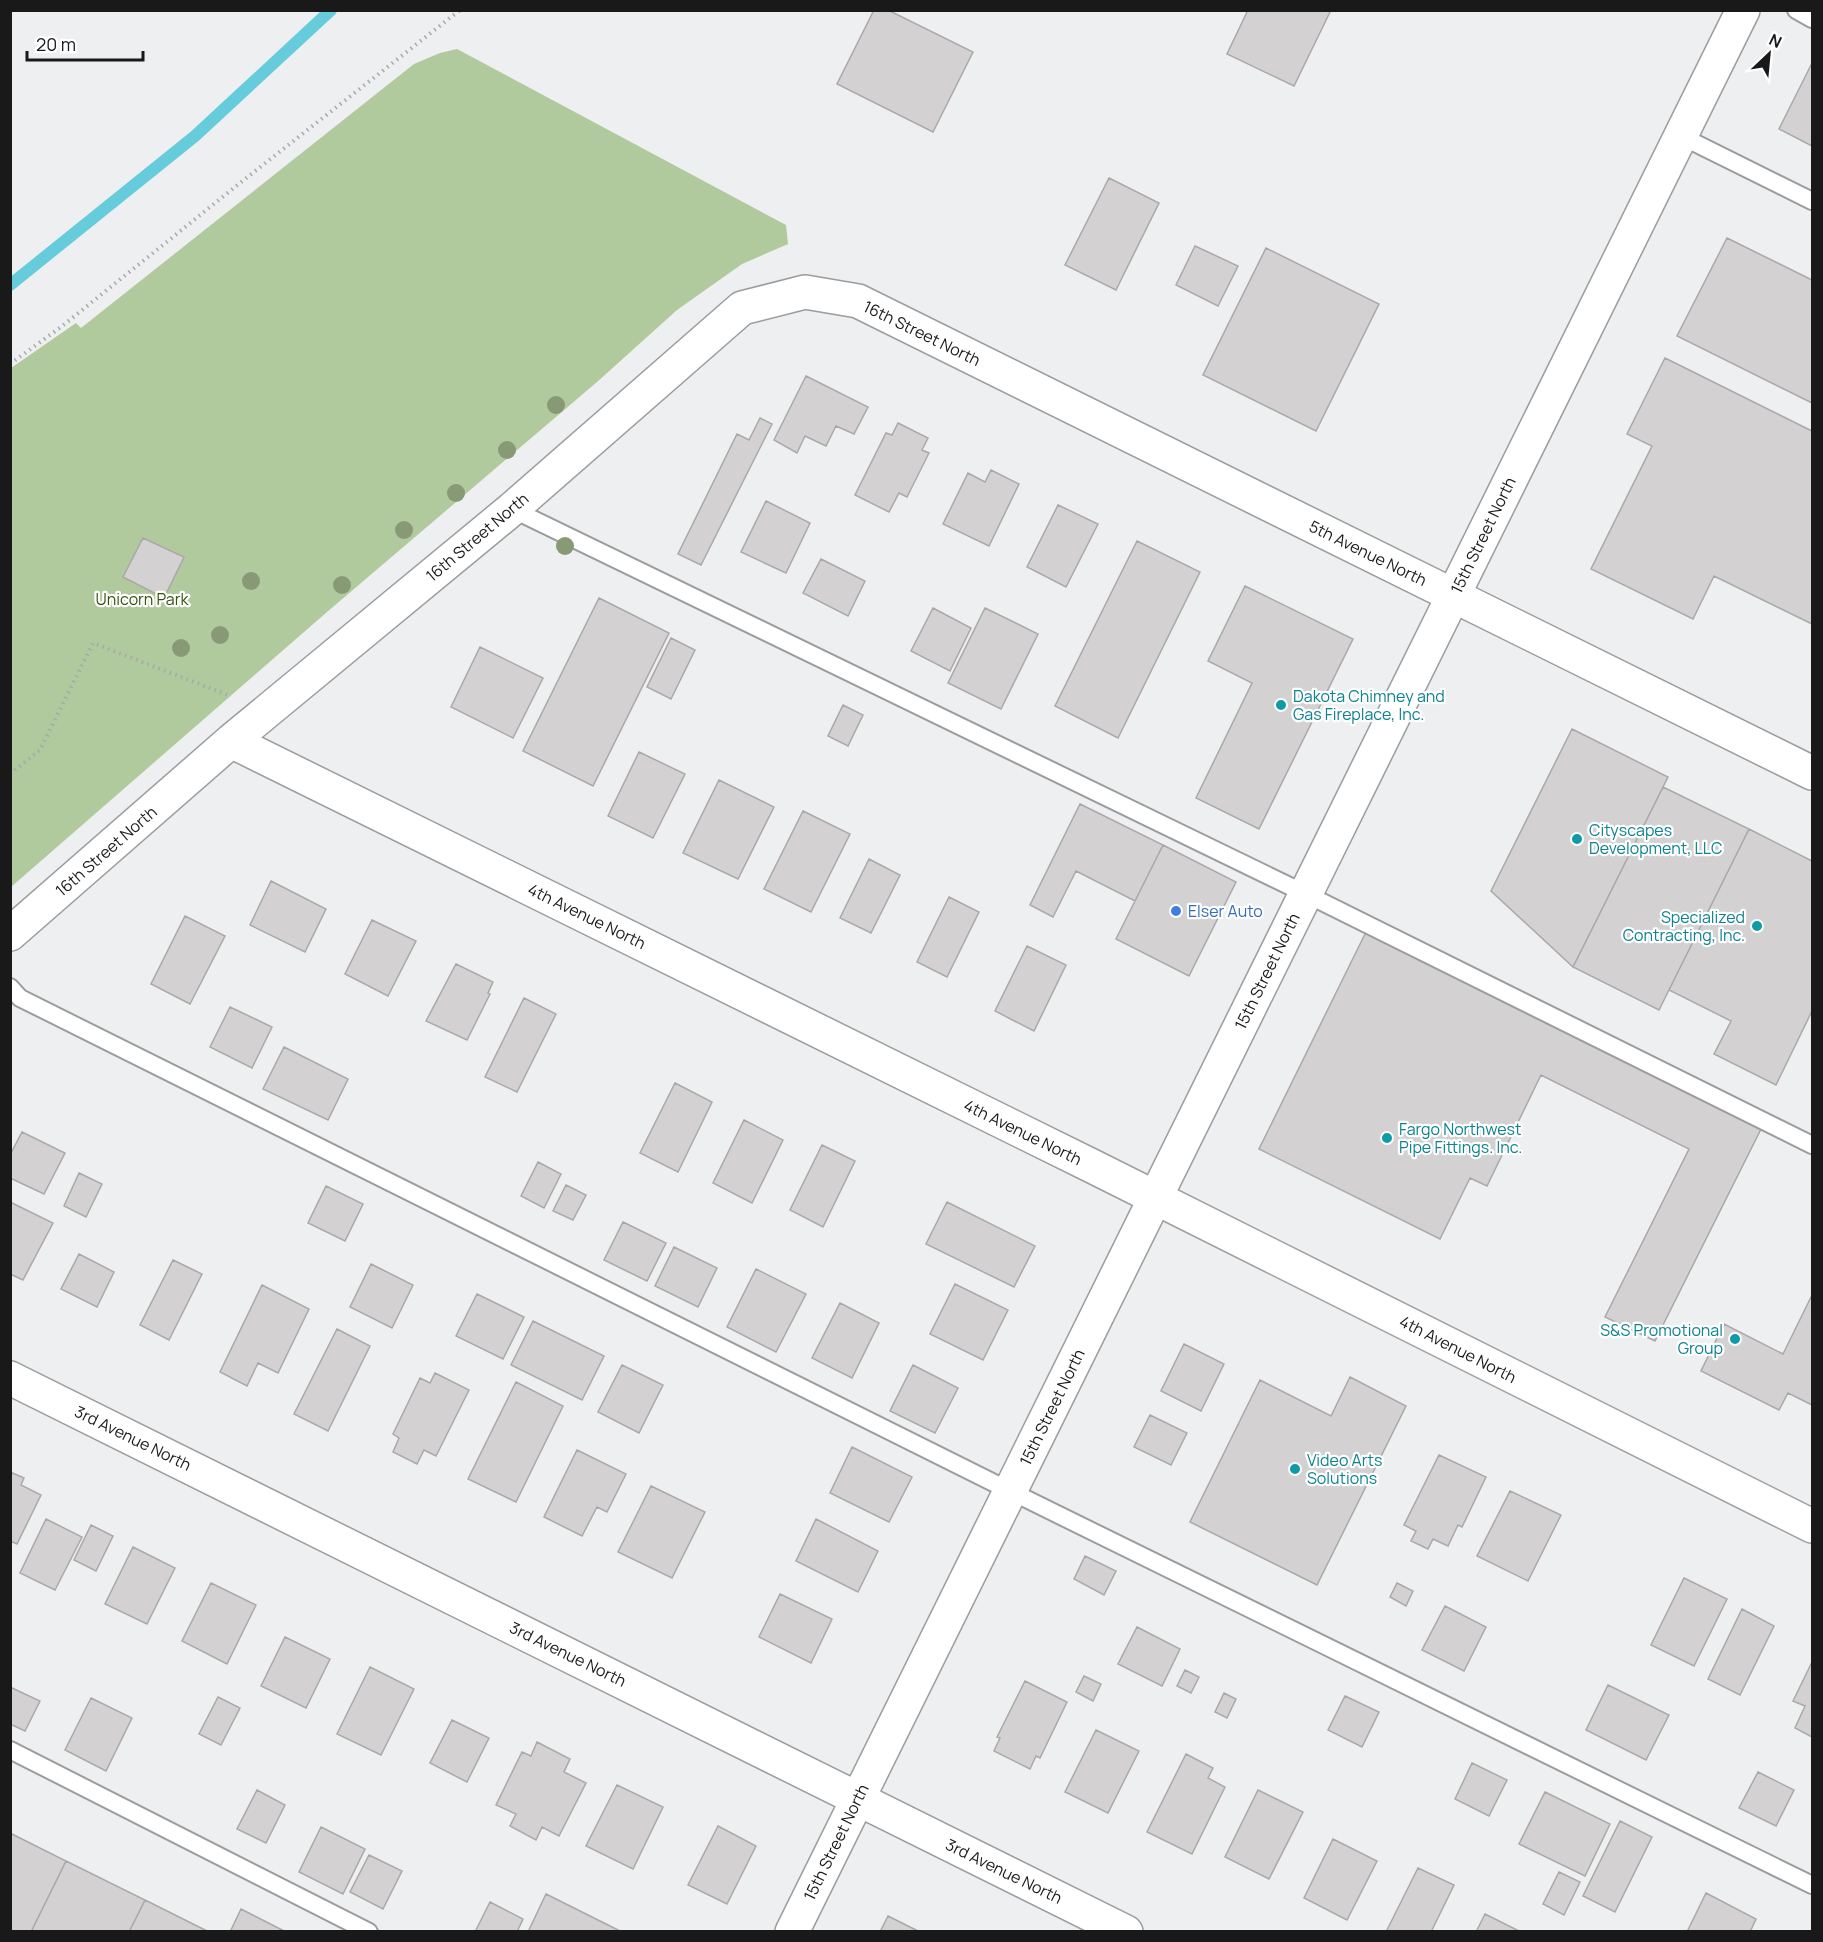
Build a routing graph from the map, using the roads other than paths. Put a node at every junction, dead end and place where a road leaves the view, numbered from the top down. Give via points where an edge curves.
1 (1743, 10) edge
2 (1796, 10) edge
3 (1812, 18) edge
4 (1680, 136) junction
5 (1812, 201) edge
6 (987, 365) joint
7 (512, 509) junction
8 (1453, 595) junction
9 (231, 741) junction
10 (1812, 772) edge
11 (1306, 894) junction
12 (10, 934) edge
13 (10, 987) edge
14 (1812, 1145) edge
15 (1155, 1198) junction
16 (10, 1378) edge
17 (1010, 1491) junction
18 (1812, 1526) edge
19 (10, 1750) edge
20 (858, 1798) junction
21 (1812, 1885) edge
22 (369, 1932) edge
23 (792, 1932) edge
24 (1126, 1932) edge

1 - 4 street, 15th Street North
2 - 3 lane
4 - 5 lane
4 - 8 street, 15th Street North
6 - 7 street, 16th Street North via 858,301 805,292 742,308
6 - 8 street, 5th Avenue North
7 - 9 street, 16th Street North
7 - 11 lane
8 - 10 street, 5th Avenue North
8 - 11 street, 15th Street North
9 - 12 street, 16th Street North
9 - 15 street, 4th Avenue North
11 - 14 lane
11 - 15 street, 15th Street North
13 - 17 lane via 20,998
15 - 17 street, 15th Street North
15 - 18 street, 4th Avenue North
16 - 20 street, 3rd Avenue North
17 - 20 street, 15th Street North
17 - 21 lane
19 - 22 lane
20 - 23 street, 15th Street North
20 - 24 street, 3rd Avenue North

